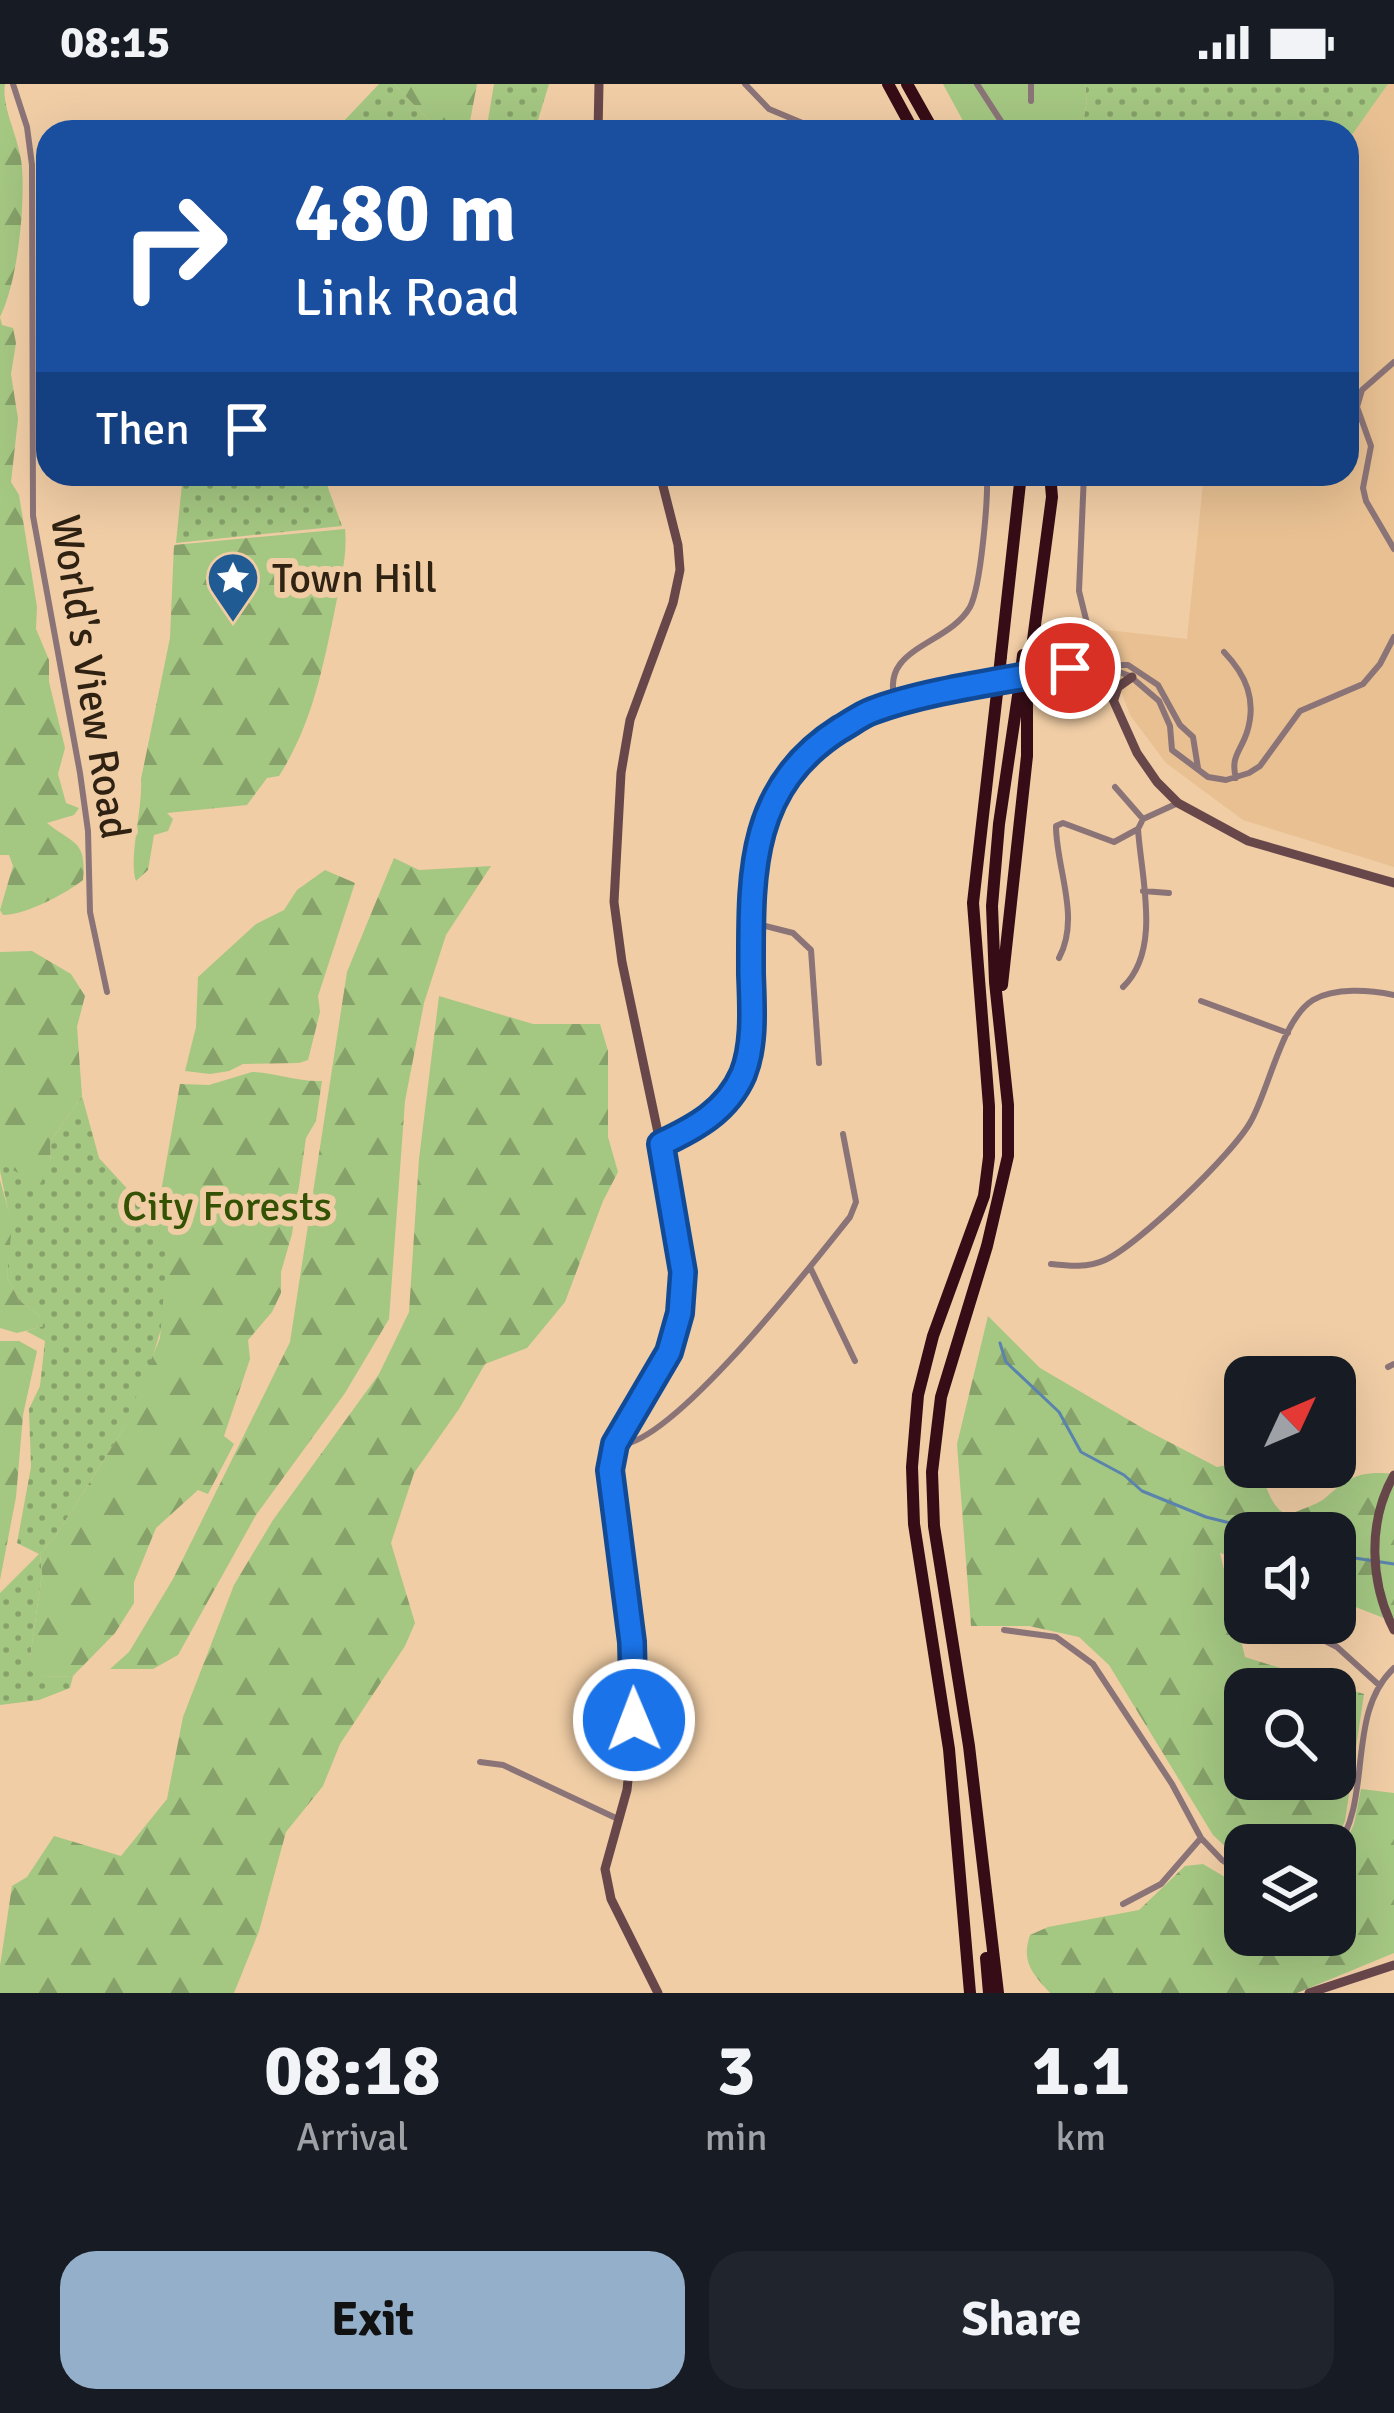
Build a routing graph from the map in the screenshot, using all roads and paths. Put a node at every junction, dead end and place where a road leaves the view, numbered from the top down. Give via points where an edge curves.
1 (14, 84) edge
2 (599, 84) edge
3 (745, 84) edge
4 (888, 84) edge
5 (907, 84) edge
6 (977, 84) edge
7 (1031, 84) edge
8 (1031, 101) dead end
9 (598, 120) edge
10 (795, 120) edge
11 (908, 120) edge
12 (927, 120) edge
13 (1000, 120) edge
14 (1394, 362) edge
15 (1359, 400) edge
16 (1359, 413) edge
17 (662, 486) edge
18 (986, 486) edge
19 (1020, 486) edge
20 (1047, 486) edge
21 (1083, 486) edge
22 (1394, 549) edge
23 (1394, 637) edge
24 (1223, 652) dead end
25 (1103, 664) junction
26 (1132, 677) junction
27 (1113, 702) junction
28 (896, 703) junction
29 (1199, 771) junction
30 (1236, 778) junction
31 (1115, 787) dead end
32 (1178, 803) junction
33 (1143, 819) junction
34 (1138, 830) junction
35 (1394, 883) edge
36 (1143, 891) junction
37 (1169, 892) dead end
38 (751, 922) junction
39 (1059, 958) dead end
40 (1123, 987) dead end
41 (107, 992) dead end
42 (1394, 995) edge
43 (1201, 1000) dead end
44 (1288, 1034) junction
45 (819, 1064) dead end
46 (843, 1134) dead end
47 (661, 1144) junction
48 (1051, 1264) dead end
49 (810, 1266) junction
50 (855, 1361) dead end
51 (615, 1444) junction
52 (1394, 1475) edge
53 (1004, 1630) dead end
54 (1394, 1630) edge
55 (1331, 1644) edge
56 (1394, 1668) edge
57 (1379, 1684) junction
58 (480, 1762) dead end
59 (618, 1819) junction
60 (1350, 1824) edge
61 (1201, 1838) junction
62 (1224, 1862) edge
63 (1123, 1904) dead end
64 (1394, 1965) edge
65 (658, 1993) edge
66 (970, 1993) edge
67 (994, 1993) edge
68 (1309, 1993) edge

1 - 41 street, World's View Road via 32,165 34,516 80,772 90,912
2 - 9 main road
3 - 10 street via 769,109
4 - 11 highway
5 - 12 highway
6 - 13 street
7 - 8 street
14 - 15 street
16 - 22 street via 1371,446 1366,501
17 - 47 main road via 680,570 630,720 614,902
18 - 28 street via 973,599 953,626 896,666
19 - 66 highway, bridge via 973,903 989,1157 984,1196 932,1336 912,1467
20 - 67 highway, bridge via 992,906 1008,1156 941,1397 932,1472
21 - 25 street via 1079,591
23 - 30 street via 1363,684 1300,711 1260,766
24 - 30 street via 1244,674 1249,694 1248,730 1232,764
25 - 26 street
25 - 27 main road
25 - 28 main road
25 - 29 street via 1129,664 1158,685 1195,740
26 - 27 main road
26 - 29 street via 1159,701 1172,750
27 - 32 main road via 1137,753
28 - 38 main road via 820,743 780,789 760,829
29 - 30 street
31 - 33 street
32 - 33 street
32 - 35 main road via 1248,841
33 - 34 street
34 - 36 street
34 - 39 street via 1114,842 1056,826 1067,908
36 - 37 street
36 - 40 street via 1143,952
38 - 45 street via 793,933 811,950
38 - 47 main road via 752,1026 743,1073 707,1120
42 - 44 street via 1321,997
43 - 44 street
44 - 48 street via 1251,1121 1219,1160 1111,1258
46 - 49 street via 855,1210
47 - 51 main road via 683,1272 680,1313 669,1352
49 - 50 street
49 - 51 street via 695,1396 634,1443
51 - 59 main road via 610,1470 634,1699 631,1770
52 - 54 main road via 1382,1498 1375,1570
53 - 61 street via 1056,1637 1093,1664
55 - 57 street
56 - 57 street
57 - 60 street
58 - 59 street
59 - 65 main road via 608,1889
61 - 62 street
61 - 63 street via 1161,1884
64 - 68 main road

